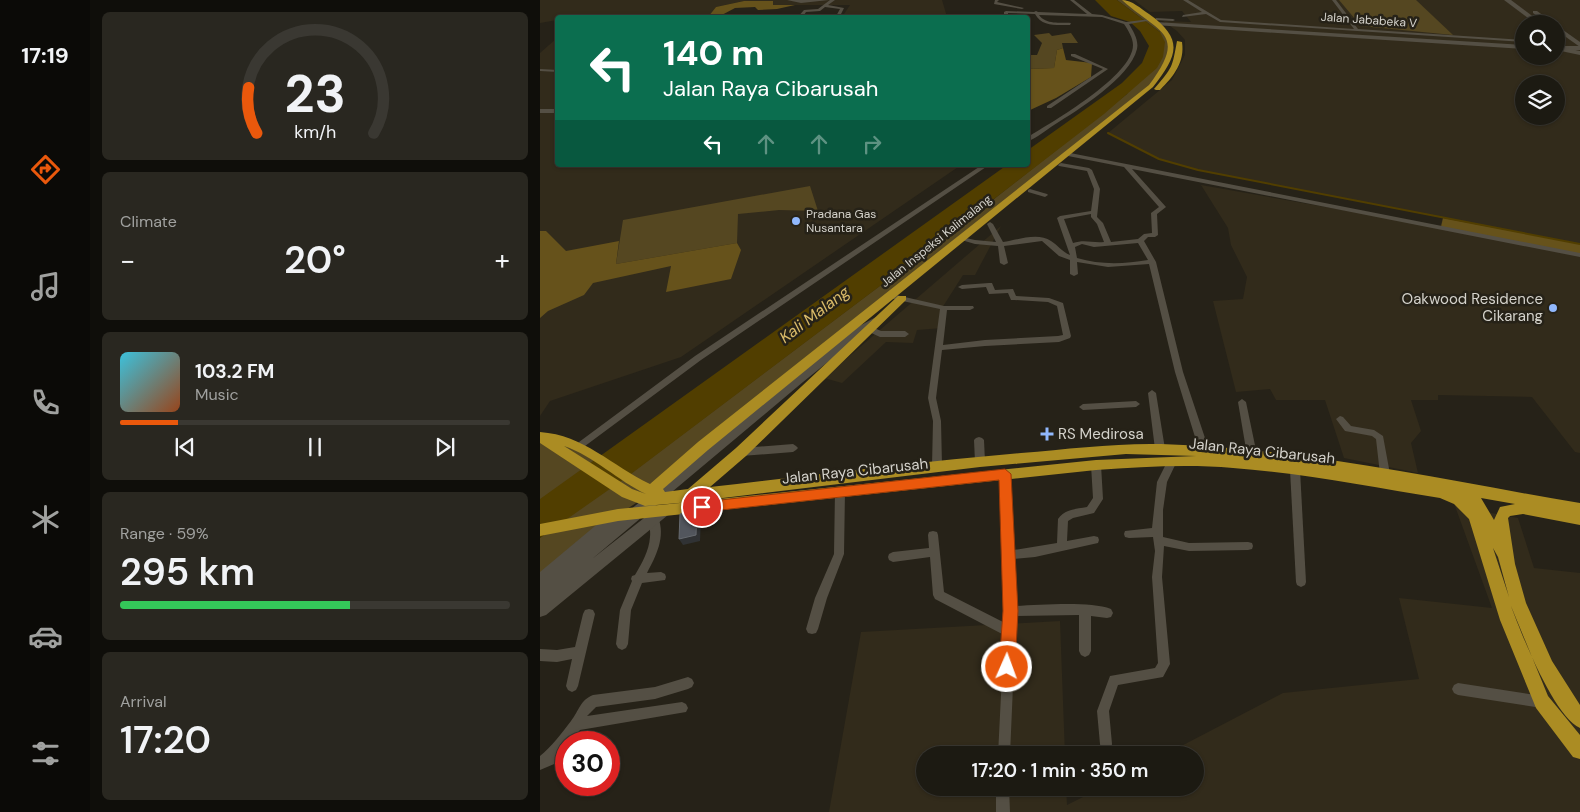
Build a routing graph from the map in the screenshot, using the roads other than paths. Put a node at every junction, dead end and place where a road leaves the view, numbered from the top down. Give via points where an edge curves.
1 (789, 0) edge
2 (827, 0) edge
3 (833, 0) edge
4 (997, 0) edge
5 (1072, 0) edge
6 (1124, 0) edge
7 (1130, 0) edge
8 (1185, 0) edge
9 (1334, 0) edge
10 (1507, 0) edge
11 (1519, 0) edge
12 (825, 6) junction
13 (1043, 7) dead end
14 (1029, 11) junction
15 (1037, 12) junction
16 (1205, 13) junction
17 (1068, 14) junction
18 (802, 15) edge
19 (838, 15) edge
20 (1006, 15) edge
21 (1528, 15) edge
22 (1540, 15) edge
23 (1090, 16) junction
24 (1183, 16) dead end
25 (1127, 24) junction
26 (1162, 24) junction
27 (1357, 30) junction
28 (1565, 34) edge
29 (1515, 40) edge
30 (1565, 41) edge
31 (1515, 46) edge
32 (1565, 46) edge
33 (1579, 46) edge
34 (1073, 55) dead end
35 (1106, 69) junction
36 (540, 70) edge
37 (555, 71) edge
38 (1124, 71) junction
39 (1049, 107) dead end
40 (540, 111) edge
41 (555, 111) edge
42 (1030, 138) edge
43 (1069, 154) junction
44 (1061, 166) junction
45 (1126, 166) junction
46 (983, 167) edge
47 (1036, 181) junction
48 (1030, 190) junction
49 (1045, 195) dead end
50 (1006, 206) junction
51 (1094, 212) junction
52 (990, 224) junction
53 (961, 239) junction
54 (970, 242) junction
55 (1140, 242) junction
56 (1108, 243) junction
57 (1001, 245) junction
58 (1072, 246) junction
59 (1580, 255) edge
60 (1074, 260) junction
61 (1152, 262) junction
62 (1004, 264) dead end
63 (1074, 274) dead end
64 (962, 287) dead end
65 (896, 297) junction
66 (944, 308) junction
67 (970, 308) dead end
68 (876, 315) junction
69 (870, 329) junction
70 (905, 334) dead end
71 (939, 348) junction
72 (1152, 393) dead end
73 (1242, 402) dead end
74 (1136, 404) dead end
75 (1083, 407) dead end
76 (1340, 419) dead end
77 (541, 437) edge
78 (979, 440) dead end
79 (578, 447) junction
80 (794, 448) dead end
81 (1160, 449) junction
82 (1204, 450) junction
83 (741, 452) junction
84 (1252, 455) junction
85 (1172, 461) junction
86 (980, 462) junction
87 (1096, 465) junction
88 (937, 466) junction
89 (1295, 470) junction
90 (1005, 474) junction
91 (1385, 474) junction
92 (1453, 486) junction
93 (639, 490) junction
94 (840, 491) junction
95 (683, 497) junction
96 (1512, 497) junction
97 (1476, 507) junction
98 (1580, 509) edge
99 (618, 515) junction
100 (658, 516) junction
101 (1580, 519) edge
102 (540, 530) edge
103 (1129, 534) dead end
104 (933, 535) dead end
105 (1158, 537) junction
106 (1094, 540) dead end
107 (1062, 546) junction
108 (1248, 546) dead end
109 (934, 552) junction
110 (1007, 555) junction
111 (893, 557) dead end
112 (1508, 565) junction
113 (661, 577) dead end
114 (636, 579) junction
115 (540, 581) edge
116 (1301, 582) dead end
117 (540, 593) edge
118 (540, 610) edge
119 (1085, 610) junction
120 (1011, 611) junction
121 (1107, 613) dead end
122 (589, 614) dead end
123 (812, 629) dead end
124 (1008, 631) junction
125 (622, 644) dead end
126 (1085, 651) dead end
127 (580, 652) junction
128 (540, 655) edge
129 (688, 683) dead end
130 (572, 686) dead end
131 (1458, 689) dead end
132 (1542, 702) junction
133 (682, 708) dead end
134 (1580, 720) edge
135 (577, 724) junction
136 (1106, 744) dead end
137 (1004, 746) edge
138 (1580, 750) edge
139 (544, 761) edge
140 (1003, 796) edge
141 (1003, 812) edge

1 - 2 street
3 - 12 street
4 - 14 street via 997,3
5 - 23 street
6 - 26 main road
7 - 26 main road
8 - 16 street
9 - 27 street
10 - 21 main road
11 - 22 main road
12 - 18 street via 805,11
12 - 19 street via 842,8
13 - 15 street
14 - 15 street
14 - 20 street via 1006,12
15 - 17 street
15 - 17 street via 1038,18 1044,22 1069,22
16 - 24 street
16 - 27 street, Jalan Jababeka V via 1214,19
17 - 23 street
23 - 25 street via 1115,21 1119,26
25 - 26 street via 1144,21
25 - 38 street via 1136,48
26 - 31 street
26 - 43 main road, Jalan Inspeksi Kalimalang via 1179,41 1178,61 1158,83
27 - 29 street, Jalan Jababeka V
28 - 33 main road
30 - 33 main road
32 - 33 main road
34 - 35 street
35 - 38 street
35 - 39 street
36 - 37 street
38 - 42 street via 1065,116
40 - 41 street
43 - 44 main road, Jalan Inspeksi Kalimalang
43 - 45 street
43 - 47 main road, Jalan Inspeksi Kalimalang
44 - 47 main road, Jalan Inspeksi Kalimalang
44 - 51 street via 1091,171 1097,189
45 - 55 street via 1163,208 1154,213 1155,235 1145,236
45 - 59 street
46 - 79 street via 698,358
47 - 48 main road, Jalan Inspeksi Kalimalang
47 - 50 main road, Jalan Inspeksi Kalimalang
48 - 49 street
48 - 50 main road, Jalan Inspeksi Kalimalang
50 - 52 main road, Jalan Inspeksi Kalimalang
50 - 53 main road, Jalan Inspeksi Kalimalang
51 - 56 street
51 - 58 street via 1060,218
52 - 54 main road, Jalan Inspeksi Kalimalang
52 - 57 street
53 - 54 street
53 - 65 main road, Jalan Inspeksi Kalimalang
54 - 57 street
54 - 65 main road, Jalan Inspeksi Kalimalang
55 - 56 street
55 - 61 street
56 - 58 street via 1094,245 1082,242
57 - 60 street via 1042,240
57 - 62 street
58 - 60 street
60 - 61 street via 1118,266
60 - 63 street
61 - 82 street via 1179,372
64 - 71 street via 989,285 992,292 1010,291 1012,297 1056,302 1062,307 1067,336
65 - 66 street
65 - 68 main road, Jalan Inspeksi Kalimalang
66 - 67 street
66 - 71 street
68 - 69 main road, Jalan Inspeksi Kalimalang
68 - 93 main road, Jalan Inspeksi Kalimalang via 703,446
68 - 117 main road
69 - 70 street via 880,334
69 - 83 main road, Jalan Inspeksi Kalimalang
71 - 88 street via 932,398 937,421
72 - 81 street
73 - 84 street
74 - 75 street
76 - 91 street via 1348,429 1378,434
77 - 79 main road, Jalan Raya Cibarusah via 561,438
77 - 93 main road, Jalan Raya Cibarusah via 578,462
78 - 86 street
79 - 93 main road, Jalan Raya Cibarusah
80 - 83 street
81 - 82 main road, Jalan Raya Cibarusah
81 - 86 main road, Jalan Raya Cibarusah
82 - 84 main road, Jalan Raya Cibarusah
83 - 95 main road, Jalan Inspeksi Kalimalang
84 - 91 main road, Jalan Raya Cibarusah
85 - 87 main road, Jalan Raya Cibarusah
85 - 89 main road, Jalan Raya Cibarusah
85 - 105 street via 1162,482
86 - 88 main road, Jalan Raya Cibarusah
87 - 90 main road, Jalan Raya Cibarusah
87 - 107 street via 1098,499 1090,510 1070,514 1063,519
88 - 95 main road, Jalan Raya Cibarusah
89 - 97 main road, Jalan Raya Cibarusah via 1441,493
89 - 116 street
90 - 94 main road, Jalan Raya Cibarusah
90 - 110 street
91 - 92 main road, Jalan Raya Cibarusah
92 - 96 main road, Jalan Raya Cibarusah
92 - 97 main road via 1469,494
93 - 95 main road, Jalan Raya Cibarusah
93 - 95 main road, Jalan Raya Cibarusah via 645,500
94 - 100 main road, Jalan Raya Cibarusah
94 - 123 street via 839,554
96 - 97 main road via 1488,499
96 - 98 main road, Jalan Raya Cibarusah
97 - 112 main road
97 - 132 main road via 1508,620
99 - 100 main road, Jalan Raya Cibarusah
99 - 102 main road, Jalan Raya Cibarusah
99 - 115 main road
100 - 114 street via 657,538
100 - 118 main road
101 - 112 main road via 1523,508 1505,512 1501,518
103 - 105 street
104 - 109 street
105 - 108 street via 1190,547
105 - 136 street via 1157,576 1164,664 1159,672 1114,680 1103,711
106 - 107 street
107 - 110 street
109 - 111 street
109 - 124 street via 939,595
110 - 120 street
112 - 134 main road via 1540,655 1561,696
113 - 114 street
114 - 125 street via 623,622
119 - 120 street
119 - 121 street
119 - 126 street
120 - 124 street
122 - 127 street
124 - 137 street
127 - 128 street
127 - 130 street
129 - 135 street via 655,692 593,701 584,709
131 - 132 street
132 - 138 main road
133 - 135 street
135 - 139 street
140 - 141 street

